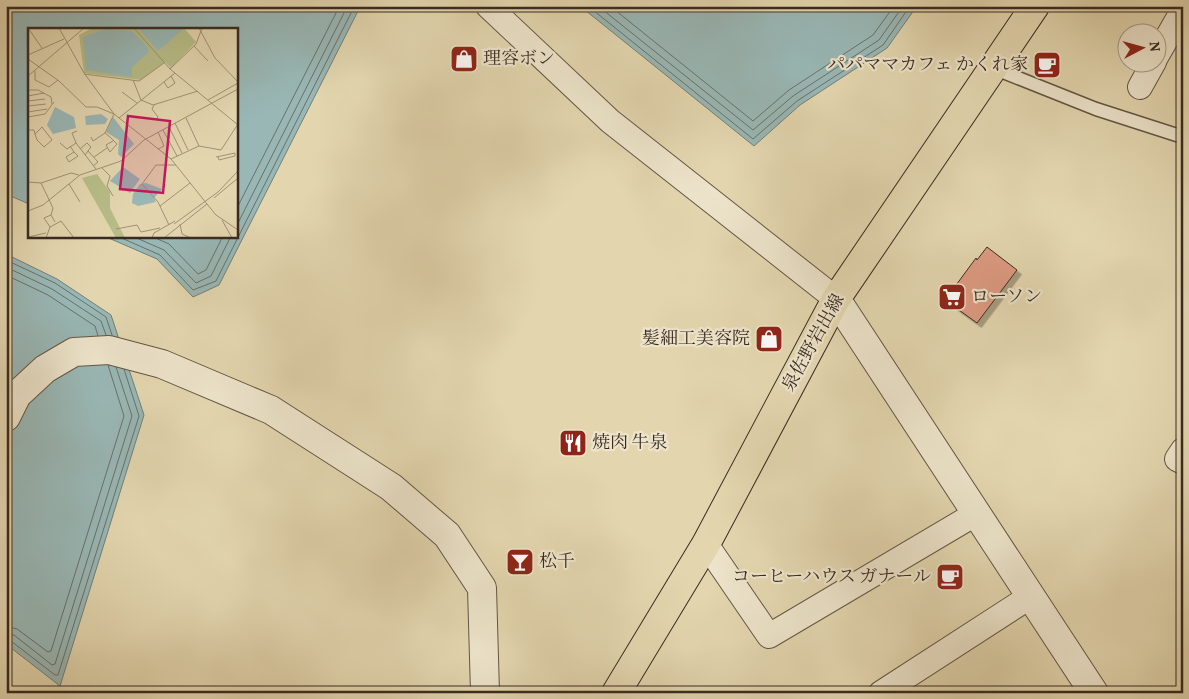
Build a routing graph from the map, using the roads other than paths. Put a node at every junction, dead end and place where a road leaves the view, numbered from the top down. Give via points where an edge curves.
1 (488, 6) edge
2 (1035, 6) edge
3 (1183, 10) edge
4 (1166, 40) edge
5 (993, 68) junction
6 (1149, 72) edge
7 (1140, 88) dead end
8 (1183, 137) edge
9 (836, 299) junction
10 (6, 417) edge
11 (1183, 450) edge
12 (1183, 462) edge
13 (977, 513) junction
14 (706, 544) junction
15 (1031, 596) junction
16 (1090, 691) edge
17 (485, 693) edge
18 (616, 693) edge
19 (881, 693) edge

1 - 9 street via 610,121
2 - 5 main road, 泉佐野岩出線
3 - 4 street
5 - 8 lane via 1096,109
5 - 9 main road, 泉佐野岩出線
6 - 7 street
9 - 13 street
9 - 14 main road, 泉佐野岩出線
10 - 17 street via 17,395 45,369 74,352 109,350 162,364 271,410 391,487 446,535 482,588
11 - 12 street via 1177,459
13 - 14 street via 769,636
13 - 15 street
14 - 18 main road, 泉佐野岩出線
15 - 16 street
15 - 19 street

